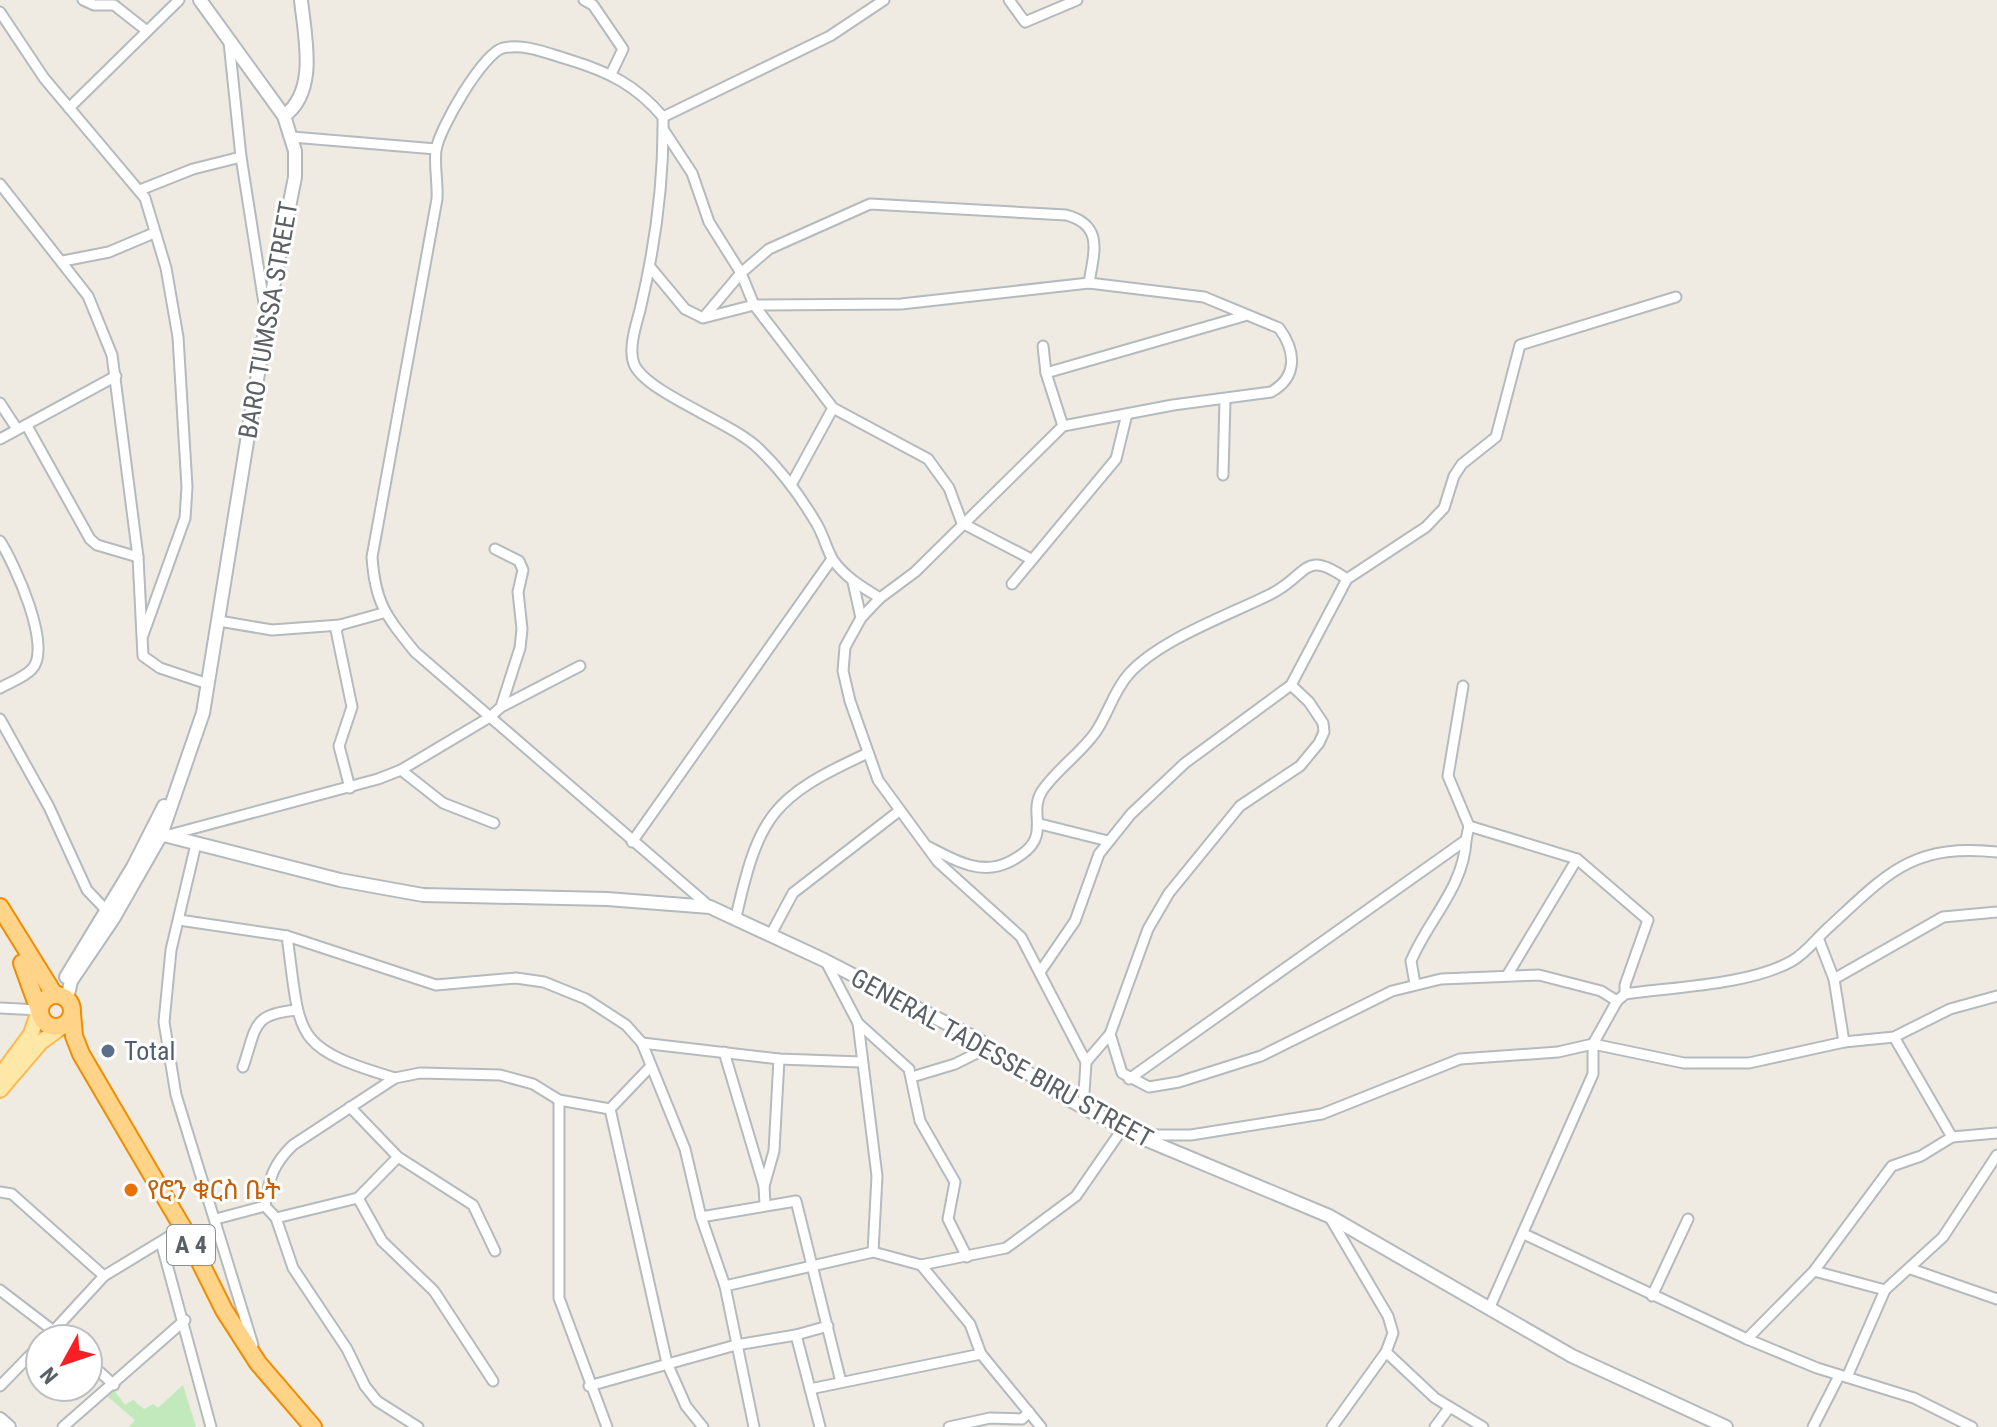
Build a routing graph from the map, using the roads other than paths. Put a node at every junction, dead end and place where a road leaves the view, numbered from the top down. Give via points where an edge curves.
1 (83, 0) edge
2 (179, 0) edge
3 (200, 0) edge
4 (301, 0) edge
5 (884, 0) edge
6 (1009, 0) edge
7 (1077, 0) edge
8 (591, 2) edge
9 (0, 12) edge
10 (147, 31) junction
11 (229, 42) junction
12 (611, 74) junction
13 (69, 108) junction
14 (284, 116) junction
15 (663, 117) junction
16 (663, 129) junction
17 (292, 137) junction
18 (436, 149) junction
19 (241, 157) junction
20 (0, 184) edge
21 (140, 190) junction
22 (154, 233) junction
23 (63, 261) junction
24 (650, 267) junction
25 (741, 273) junction
26 (1089, 283) junction
27 (1676, 297) dead end
28 (754, 305) junction
29 (1244, 316) junction
30 (267, 318) junction
31 (703, 318) junction
32 (1043, 346) dead end
33 (1046, 373) junction
34 (116, 376) junction
35 (1225, 400) junction
36 (0, 403) edge
37 (833, 408) junction
38 (1127, 414) junction
39 (1063, 426) junction
40 (22, 428) junction
41 (0, 439) edge
42 (1223, 475) dead end
43 (791, 485) junction
44 (962, 523) junction
45 (0, 541) edge
46 (495, 549) dead end
47 (138, 557) junction
48 (832, 559) junction
49 (1031, 559) junction
50 (1347, 579) junction
51 (853, 582) junction
52 (1012, 584) dead end
53 (880, 598) junction
54 (383, 613) junction
55 (861, 618) junction
56 (219, 621) junction
57 (340, 625) junction
58 (143, 635) junction
59 (580, 666) dead end
60 (211, 667) junction
61 (205, 683) junction
62 (1291, 685) junction
63 (1463, 686) dead end
64 (0, 688) edge
65 (501, 707) junction
66 (490, 717) junction
67 (0, 719) edge
68 (868, 753) junction
69 (401, 770) junction
70 (350, 788) junction
71 (899, 811) junction
72 (494, 823) dead end
73 (1040, 824) junction
74 (1469, 826) junction
75 (159, 834) junction
76 (1466, 840) junction
77 (1108, 841) junction
78 (632, 842) junction
79 (196, 844) junction
80 (926, 845) junction
81 (1997, 852) edge
82 (1577, 859) junction
83 (710, 907) junction
84 (0, 908) edge
85 (107, 911) junction
86 (1997, 912) edge
87 (736, 917) junction
88 (179, 920) junction
89 (0, 923) edge
90 (771, 934) junction
91 (287, 936) junction
92 (1818, 938) junction
93 (824, 960) junction
94 (1040, 972) junction
95 (1508, 974) junction
96 (1834, 979) junction
97 (1415, 984) junction
98 (1997, 996) edge
99 (1621, 997) junction
100 (0, 1008) edge
101 (297, 1010) junction
102 (57, 1012) junction
103 (858, 1023) junction
104 (1110, 1034) junction
105 (1894, 1037) junction
106 (1844, 1042) junction
107 (642, 1043) junction
108 (1593, 1044) junction
109 (989, 1047) junction
110 (724, 1052) junction
111 (81, 1054) junction
112 (779, 1059) junction
113 (861, 1062) junction
114 (1086, 1062) junction
115 (651, 1066) junction
116 (243, 1067) dead end
117 (912, 1077) junction
118 (395, 1078) junction
119 (1129, 1079) junction
120 (2, 1080) edge
121 (559, 1100) junction
122 (350, 1107) junction
123 (1083, 1108) junction
124 (610, 1109) junction
125 (1129, 1131) junction
126 (1997, 1133) edge
127 (1952, 1137) junction
128 (1997, 1155) edge
129 (398, 1157) junction
130 (764, 1186) junction
131 (0, 1192) edge
132 (358, 1198) junction
133 (765, 1204) junction
134 (265, 1206) junction
135 (1329, 1216) junction
136 (701, 1217) junction
137 (276, 1218) junction
138 (216, 1219) junction
139 (1688, 1219) dead end
140 (183, 1228) junction
141 (1524, 1234) junction
142 (161, 1242) junction
143 (495, 1251) dead end
144 (873, 1252) junction
145 (967, 1257) junction
146 (814, 1264) junction
147 (921, 1265) junction
148 (1911, 1269) junction
149 (1814, 1271) junction
150 (104, 1276) junction
151 (725, 1286) junction
152 (0, 1290) edge
153 (1885, 1290) junction
154 (1652, 1296) junction
155 (1997, 1299) edge
156 (1489, 1309) junction
157 (185, 1320) junction
158 (45, 1323) edge
159 (60, 1323) edge
160 (828, 1326) junction
161 (796, 1335) junction
162 (1747, 1339) junction
163 (736, 1345) junction
164 (1386, 1352) junction
165 (981, 1354) junction
166 (24, 1361) edge
167 (258, 1363) junction
168 (667, 1363) junction
169 (104, 1376) edge
170 (1843, 1376) junction
171 (493, 1381) dead end
172 (841, 1382) junction
173 (114, 1385) junction
174 (0, 1386) edge
175 (589, 1386) junction
176 (810, 1389) junction
177 (1447, 1417) edge
178 (0, 1419) edge
179 (1023, 1420) edge
180 (1710, 1424) edge
181 (9, 1427) edge
182 (63, 1427) edge
183 (211, 1427) edge
184 (313, 1427) edge
185 (418, 1427) edge
186 (607, 1427) edge
187 (703, 1427) edge
188 (754, 1427) edge
189 (820, 1427) edge
190 (949, 1427) edge
191 (1041, 1427) edge
192 (1332, 1427) edge
193 (1435, 1427) edge
194 (1483, 1427) edge
195 (1726, 1427) edge
196 (1813, 1427) edge
197 (1972, 1427) edge

1 - 10 street via 114,5
2 - 10 street
3 - 11 street, BARO TUMSSA STREET
4 - 14 street via 306,84 298,106
5 - 15 street via 830,36
6 - 7 street via 1025,22
8 - 12 street via 623,49
9 - 13 street
10 - 13 street
11 - 14 street, BARO TUMSSA STREET
11 - 19 street
12 - 15 street via 637,90
12 - 18 street via 526,47 501,49 473,79
13 - 21 street
14 - 17 street, BARO TUMSSA STREET
15 - 16 street
16 - 24 street
16 - 25 street via 692,173 709,222
17 - 18 street
17 - 30 street, BARO TUMSSA STREET via 295,177
18 - 54 street via 437,199 372,557 374,591
19 - 21 street
19 - 30 street
20 - 23 street
21 - 22 street
22 - 23 street via 109,252
22 - 58 street via 178,337 187,487 185,518
23 - 34 street via 88,296
24 - 31 street via 685,309
24 - 43 street via 634,334 633,363 657,387 746,438
25 - 26 street via 769,249 884,202 914,209 1081,219 1096,240
25 - 28 street
25 - 31 street
26 - 28 street via 901,304
26 - 29 street via 1204,297
27 - 50 street via 1520,345 1492,443 1462,464 1436,518
28 - 31 street
28 - 37 street
29 - 33 street
29 - 35 street via 1279,328 1291,348 1291,373 1271,392
30 - 56 street, BARO TUMSSA STREET
32 - 33 street
33 - 39 street
34 - 40 street
34 - 47 street
35 - 38 street
35 - 42 street
36 - 40 street
37 - 43 street
37 - 44 street via 928,459 949,488
38 - 39 street
38 - 49 street via 1116,459
39 - 44 street
40 - 41 street
40 - 47 street via 90,539
43 - 48 street via 815,520
44 - 49 street
44 - 53 street via 915,572
45 - 64 street via 18,571 38,644 32,669
46 - 65 street via 519,561 523,570 518,592 520,648
47 - 58 street
48 - 51 street
48 - 78 street
49 - 52 street
50 - 62 street
50 - 73 street via 1324,563 1315,564 1279,591 1138,665 1121,684 1098,730 1040,795
51 - 53 street
51 - 55 street
53 - 55 street
54 - 57 street
54 - 66 street via 415,652
55 - 68 street via 845,647 843,671
56 - 57 street via 272,630
56 - 60 street, BARO TUMSSA STREET
57 - 70 street via 336,638 352,707 339,746
58 - 61 street via 147,661
59 - 65 street
60 - 61 street, BARO TUMSSA STREET
60 - 75 street, BARO TUMSSA STREET via 200,723
61 - 75 street, BARO TUMSSA STREET
62 - 77 street via 1168,778
62 - 104 street via 1323,723 1319,743 1300,766 1240,806 1169,893 1148,929
63 - 74 street via 1448,776
65 - 66 street
66 - 69 street
66 - 78 street
67 - 85 street via 87,890
68 - 71 street
68 - 87 street via 812,780 776,808 753,850
69 - 70 street
69 - 72 street via 443,803
70 - 75 street
71 - 80 street
71 - 90 street via 793,893
73 - 77 street
73 - 80 street via 1028,849 995,868 963,864
74 - 76 street
74 - 82 street
75 - 79 street, GENERAL TADESSE BIRU STREET
75 - 85 street, BARO TUMSSA STREET
75 - 102 street, BARO TUMSSA STREET
76 - 97 street via 1466,853 1446,901 1411,961
76 - 119 street
77 - 94 street via 1093,864 1075,921
78 - 83 street
79 - 83 street, GENERAL TADESSE BIRU STREET via 423,895
79 - 88 street
80 - 94 street via 938,862 1014,928
81 - 92 street via 1953,849 1918,856 1889,874
82 - 95 street
82 - 99 street via 1648,920
83 - 87 street, GENERAL TADESSE BIRU STREET
84 - 102 highway, A 4
85 - 102 street, BARO TUMSSA STREET via 80,950
86 - 96 street via 1943,917
87 - 90 street, GENERAL TADESSE BIRU STREET
88 - 91 street
88 - 138 street via 167,973 165,1031 176,1095
89 - 102 highway, A 4
90 - 93 street, GENERAL TADESSE BIRU STREET
91 - 101 street
91 - 107 street via 436,985 516,978 544,982 604,1008
92 - 96 street
92 - 99 street via 1791,961 1766,970
93 - 103 street
93 - 109 street, GENERAL TADESSE BIRU STREET
94 - 114 street
95 - 97 street
95 - 99 street via 1563,979
96 - 106 street
97 - 119 street via 1244,1062 1161,1087
98 - 105 street via 1950,1009
99 - 108 street
100 - 102 street
101 - 116 street via 260,1020
101 - 118 street via 306,1034 325,1053
102 - 111 highway, A 4
102 - 111 highway, A 4
102 - 120 main road
102 - 120 main road via 31,1034
103 - 113 street
103 - 117 street via 904,1063
104 - 114 street
104 - 119 street via 1122,1073
105 - 106 street
105 - 127 street
106 - 108 street via 1719,1065
107 - 110 street
107 - 115 street
108 - 125 street via 1558,1052 1460,1059 1309,1117 1191,1135
108 - 141 street via 1593,1074
109 - 117 street
109 - 123 street, GENERAL TADESSE BIRU STREET
110 - 112 street
110 - 130 street
111 - 140 highway, A 4
112 - 113 street
112 - 130 street via 774,1151
113 - 144 street via 877,1176
114 - 123 street
115 - 124 street
115 - 136 street via 678,1126
117 - 145 street via 920,1121 955,1182 948,1219
118 - 121 street via 429,1072 500,1075 533,1084
118 - 122 street
121 - 124 street
121 - 175 street via 559,1298
122 - 129 street
122 - 134 street via 280,1157 272,1167
123 - 125 street, GENERAL TADESSE BIRU STREET
124 - 168 street
125 - 135 street, GENERAL TADESSE BIRU STREET
125 - 145 street via 1068,1203 1006,1248
126 - 127 street
127 - 149 street via 1888,1169
128 - 148 street via 1943,1237
129 - 132 street
129 - 143 street via 473,1205
130 - 133 street
131 - 150 street via 12,1194
132 - 137 street
132 - 171 street via 382,1241 434,1291
133 - 136 street
133 - 146 street via 796,1201
134 - 137 street
134 - 138 street
135 - 156 street, GENERAL TADESSE BIRU STREET
135 - 164 street via 1392,1326
136 - 151 street
137 - 185 street via 293,1268 365,1386 377,1401
138 - 167 street
139 - 154 street
140 - 142 street
140 - 167 highway, A 4
141 - 154 street
141 - 156 street
142 - 150 street
142 - 157 street
144 - 146 street
144 - 147 street
145 - 147 street
146 - 151 street
146 - 160 street
147 - 165 street via 970,1324
148 - 153 street
148 - 155 street
149 - 153 street
149 - 162 street
150 - 159 street
151 - 163 street
152 - 158 street
153 - 170 street
154 - 162 street
156 - 180 street, GENERAL TADESSE BIRU STREET
157 - 173 street
157 - 183 street
160 - 161 street
160 - 172 street
161 - 163 street
161 - 176 street
162 - 170 street
163 - 168 street
163 - 188 street
164 - 177 street
164 - 192 street
165 - 172 street
165 - 179 street
166 - 174 street
167 - 184 highway, A 4
168 - 175 street
168 - 187 street via 686,1406
169 - 173 street
170 - 196 street
170 - 197 street via 1914,1398
172 - 176 street
173 - 182 street
175 - 186 street
176 - 189 street
177 - 193 street
177 - 194 street
178 - 181 street
179 - 190 street via 990,1418
179 - 191 street
180 - 195 street, GENERAL TADESSE BIRU STREET

